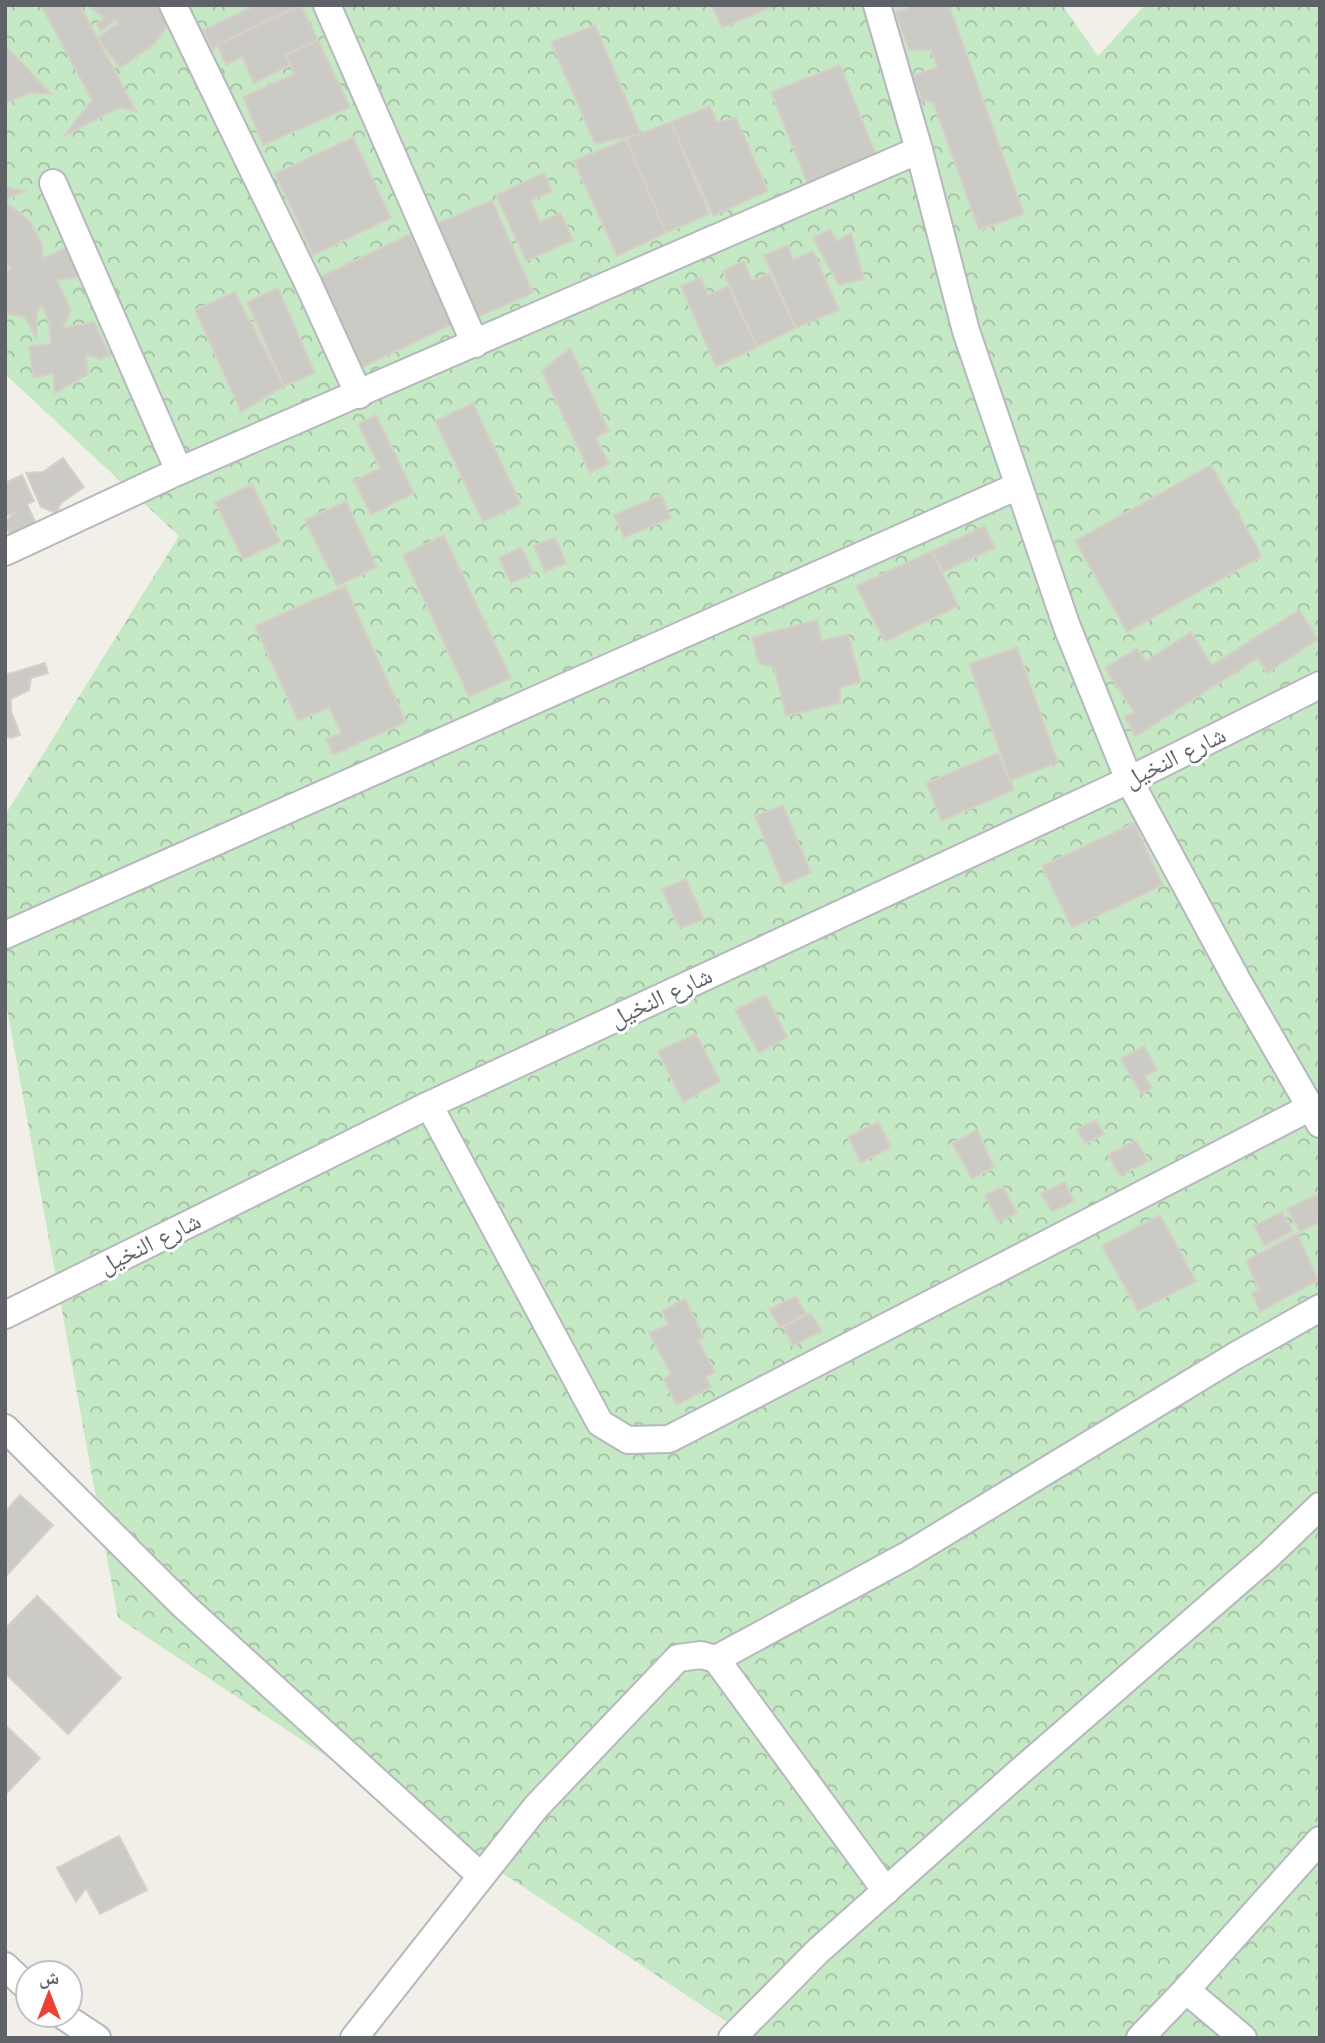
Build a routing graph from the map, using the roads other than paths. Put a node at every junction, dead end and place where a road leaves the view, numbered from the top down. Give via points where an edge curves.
1 (173, 5) edge
2 (327, 5) edge
3 (877, 5) edge
4 (919, 150) junction
5 (53, 183) dead end
6 (475, 344) junction
7 (359, 395) junction
8 (180, 471) junction
9 (1018, 486) junction
10 (5, 552) edge
11 (1320, 685) edge
12 (1129, 780) junction
13 (5, 935) edge
14 (429, 1105) junction
15 (1315, 1116) edge
16 (1320, 1308) edge
17 (5, 1315) edge
18 (5, 1428) edge
19 (1320, 1506) edge
20 (716, 1659) junction
21 (1320, 1840) edge
22 (481, 1876) junction
23 (886, 1891) junction
24 (1186, 1990) junction
25 (354, 2038) edge
26 (732, 2038) edge
27 (1140, 2038) edge
28 (1244, 2038) edge

1 - 7 street
2 - 6 street
3 - 4 street
4 - 6 street
4 - 9 street via 966,331
5 - 8 street
6 - 7 street
7 - 8 street
8 - 10 street
9 - 12 street via 1067,627
9 - 13 street
11 - 12 street, شارع النخيل
12 - 14 street, شارع النخيل
12 - 15 street
14 - 15 street via 600,1423 628,1440 669,1439
14 - 17 street, شارع النخيل
16 - 20 street via 906,1556
18 - 22 street via 185,1606
19 - 23 street
20 - 22 street via 701,1655 678,1658 536,1807
20 - 23 street
21 - 24 street
22 - 25 street
23 - 26 street via 818,1951
24 - 27 street
24 - 28 street

